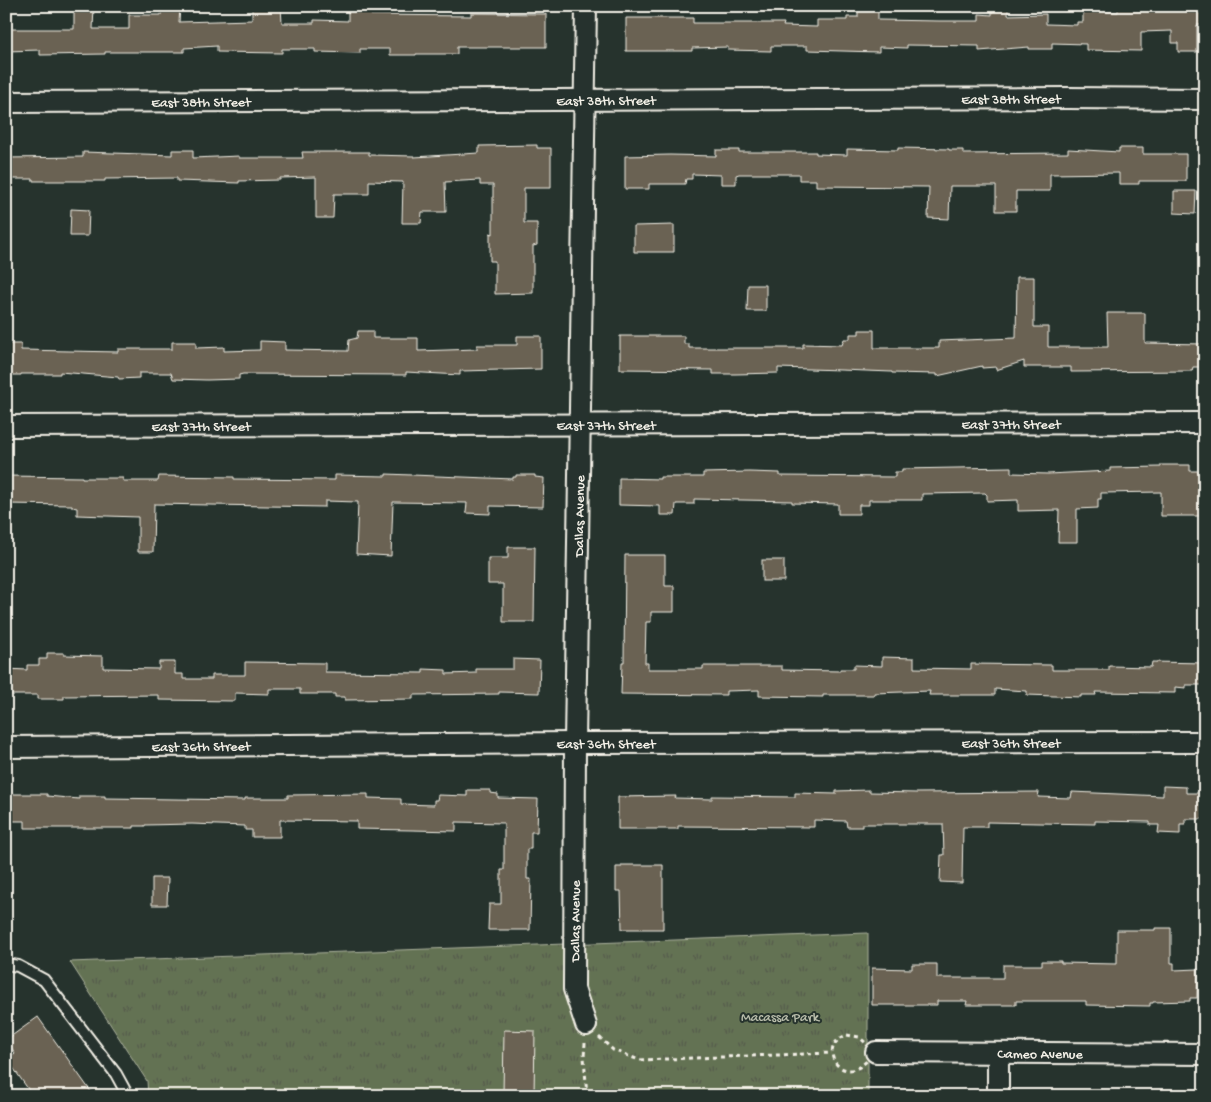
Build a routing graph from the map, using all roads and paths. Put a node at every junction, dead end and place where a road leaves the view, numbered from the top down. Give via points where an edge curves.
1 (586, 6) edge
2 (1205, 99) edge
3 (585, 100) junction
4 (6, 102) edge
5 (1205, 423) edge
6 (579, 424) junction
7 (6, 426) edge
8 (1205, 742) edge
9 (575, 743) junction
10 (6, 747) edge
11 (6, 964) edge
12 (586, 1025) junction
13 (832, 1052) junction
14 (876, 1052) junction
15 (998, 1054) junction
16 (1205, 1054) edge
17 (6, 1087) edge
18 (395, 1094) dead end
19 (12, 1096) edge
20 (128, 1096) edge
21 (426, 1096) edge
22 (587, 1096) edge
23 (998, 1096) edge

1 - 3 street, Dallas Avenue
2 - 3 street, East 38th Street
3 - 4 street, East 38th Street
3 - 6 street, Dallas Avenue
5 - 6 street, East 37th Street
6 - 7 street, East 37th Street
6 - 9 street, Dallas Avenue
8 - 9 street, East 36th Street
9 - 10 street, East 36th Street
9 - 12 street, Dallas Avenue via 574,989
11 - 20 lane via 18,966 44,980 116,1074
12 - 13 path via 613,1050 639,1060
12 - 22 path
13 - 14 path via 836,1041 847,1035 859,1037
13 - 14 path via 837,1066 846,1070 861,1066
14 - 15 street, Cameo Avenue
15 - 16 street, Cameo Avenue
15 - 23 street
17 - 19 path
18 - 21 path

